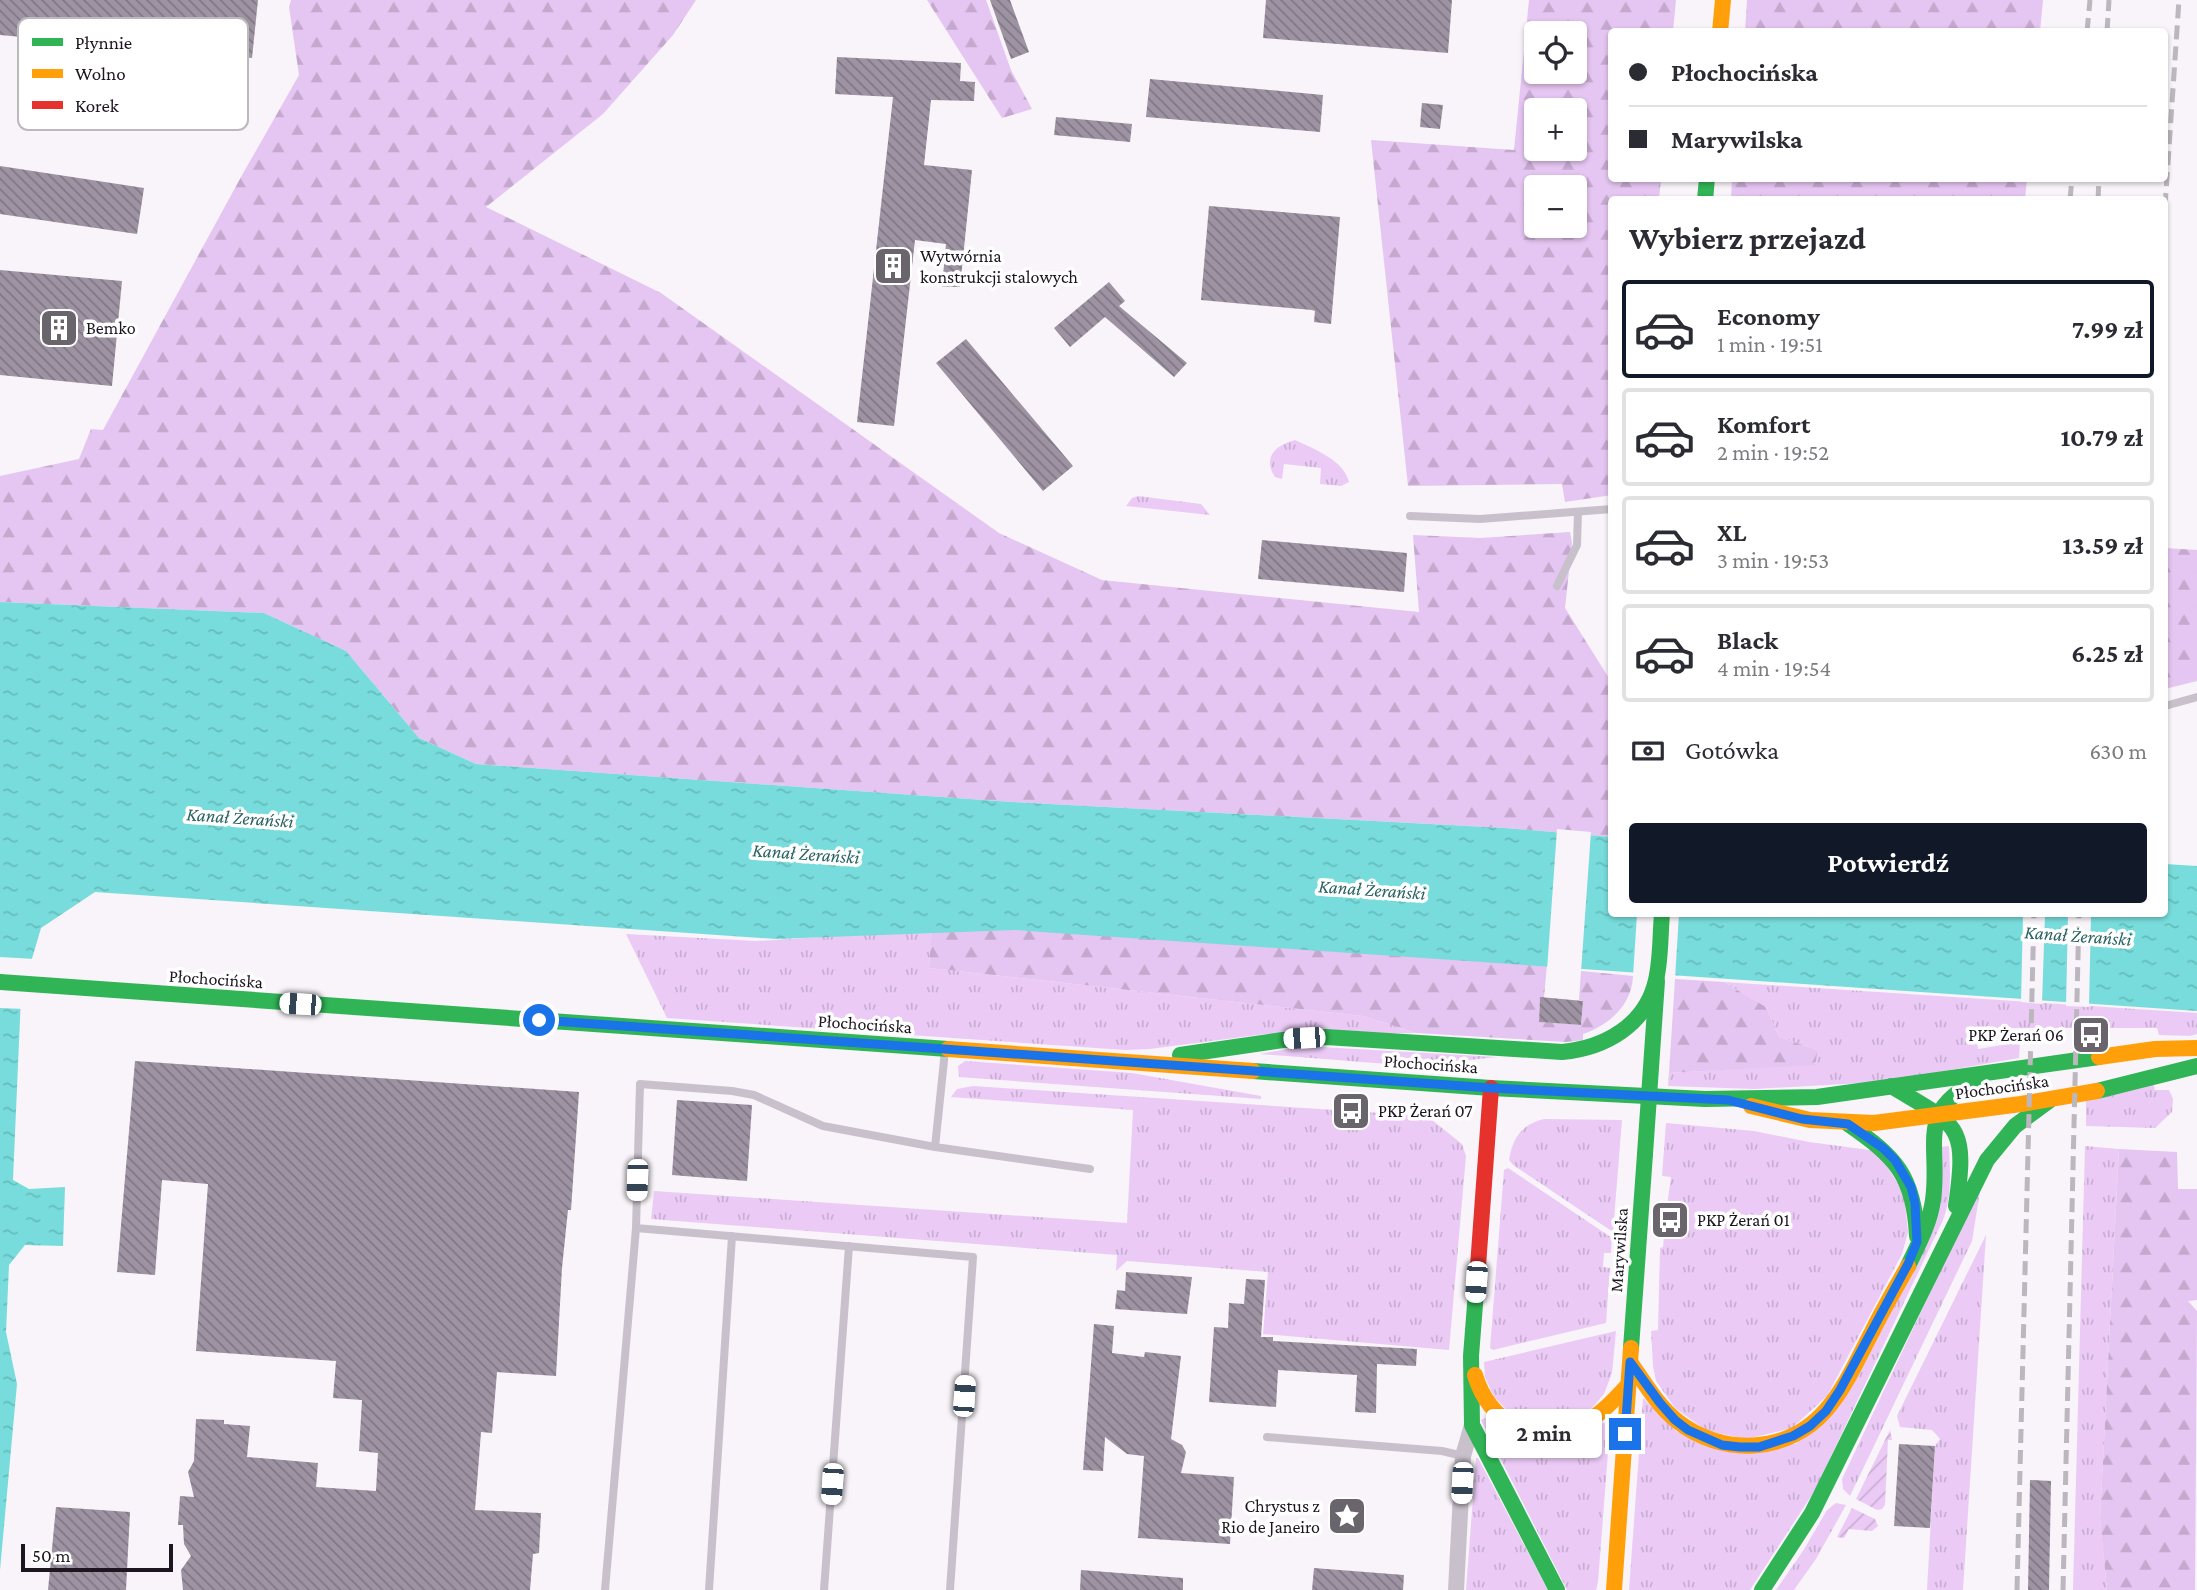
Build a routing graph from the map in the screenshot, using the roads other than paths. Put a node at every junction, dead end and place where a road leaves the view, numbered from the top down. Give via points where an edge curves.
1 (1723, 0) edge
2 (1720, 28) edge
3 (1608, 509) edge
4 (1578, 512) junction
5 (1410, 516) dead end
6 (1557, 586) dead end
7 (2197, 696) edge
8 (2168, 705) edge
9 (1661, 917) edge
10 (1657, 981) junction
11 (0, 982) edge
12 (945, 1048) junction
13 (2197, 1048) edge
14 (1139, 1062) junction
15 (2197, 1066) edge
16 (2003, 1071) junction
17 (1891, 1086) junction
18 (1491, 1088) junction
19 (1728, 1100) junction
20 (2050, 1100) junction
21 (1941, 1115) junction
22 (1848, 1124) junction
23 (935, 1147) junction
24 (1090, 1169) dead end
25 (1952, 1227) junction
26 (636, 1228) junction
27 (732, 1236) junction
28 (1917, 1242) junction
29 (849, 1246) junction
30 (1471, 1356) junction
31 (1630, 1362) junction
32 (1628, 1385) junction
33 (1472, 1424) junction
34 (1267, 1437) dead end
35 (1464, 1456) junction
36 (605, 1590) edge
37 (709, 1590) edge
38 (824, 1590) edge
39 (950, 1590) edge
40 (1456, 1590) edge
41 (1557, 1590) edge
42 (1614, 1590) edge
43 (1762, 1590) edge

1 - 2 main road
3 - 4 lane
4 - 5 lane via 1480,519
4 - 6 lane via 1577,545
7 - 8 lane
9 - 10 main road, Marywilska
10 - 14 main road via 1629,1027 1591,1049 1562,1052 1326,1037
10 - 31 main road, Marywilska, bridge
11 - 12 main road, Płochocińska
12 - 14 main road, Płochocińska
12 - 23 lane
13 - 16 main road, Płochocińska via 2155,1049
14 - 18 main road, Płochocińska
15 - 20 main road, Płochocińska
16 - 17 main road, Płochocińska
16 - 21 main road via 1960,1089
17 - 19 main road, Płochocińska via 1840,1095
17 - 21 main road
18 - 19 main road, Płochocińska
18 - 30 main road
19 - 22 main road, Płochocińska via 1802,1119
20 - 21 main road, Płochocińska
20 - 25 main road via 2006,1133
21 - 22 main road, Płochocińska
21 - 25 main road via 1959,1139 1960,1178
21 - 28 main road via 1932,1143 1932,1207
22 - 28 main road via 1883,1148 1904,1173 1915,1203
23 - 24 lane
23 - 26 lane via 824,1126 754,1095 640,1084
25 - 43 main road via 1812,1513
26 - 27 lane
26 - 36 lane
27 - 29 lane
27 - 37 lane
28 - 31 main road via 1840,1390 1826,1411 1793,1436 1767,1445 1740,1447 1703,1438 1675,1420
29 - 38 lane
29 - 39 lane via 973,1257
30 - 32 main road via 1482,1397 1506,1423 1537,1435 1566,1432 1590,1421
30 - 33 main road
31 - 32 main road, Marywilska
32 - 42 main road, Marywilska
33 - 35 street
33 - 41 main road
34 - 35 lane
35 - 40 street

